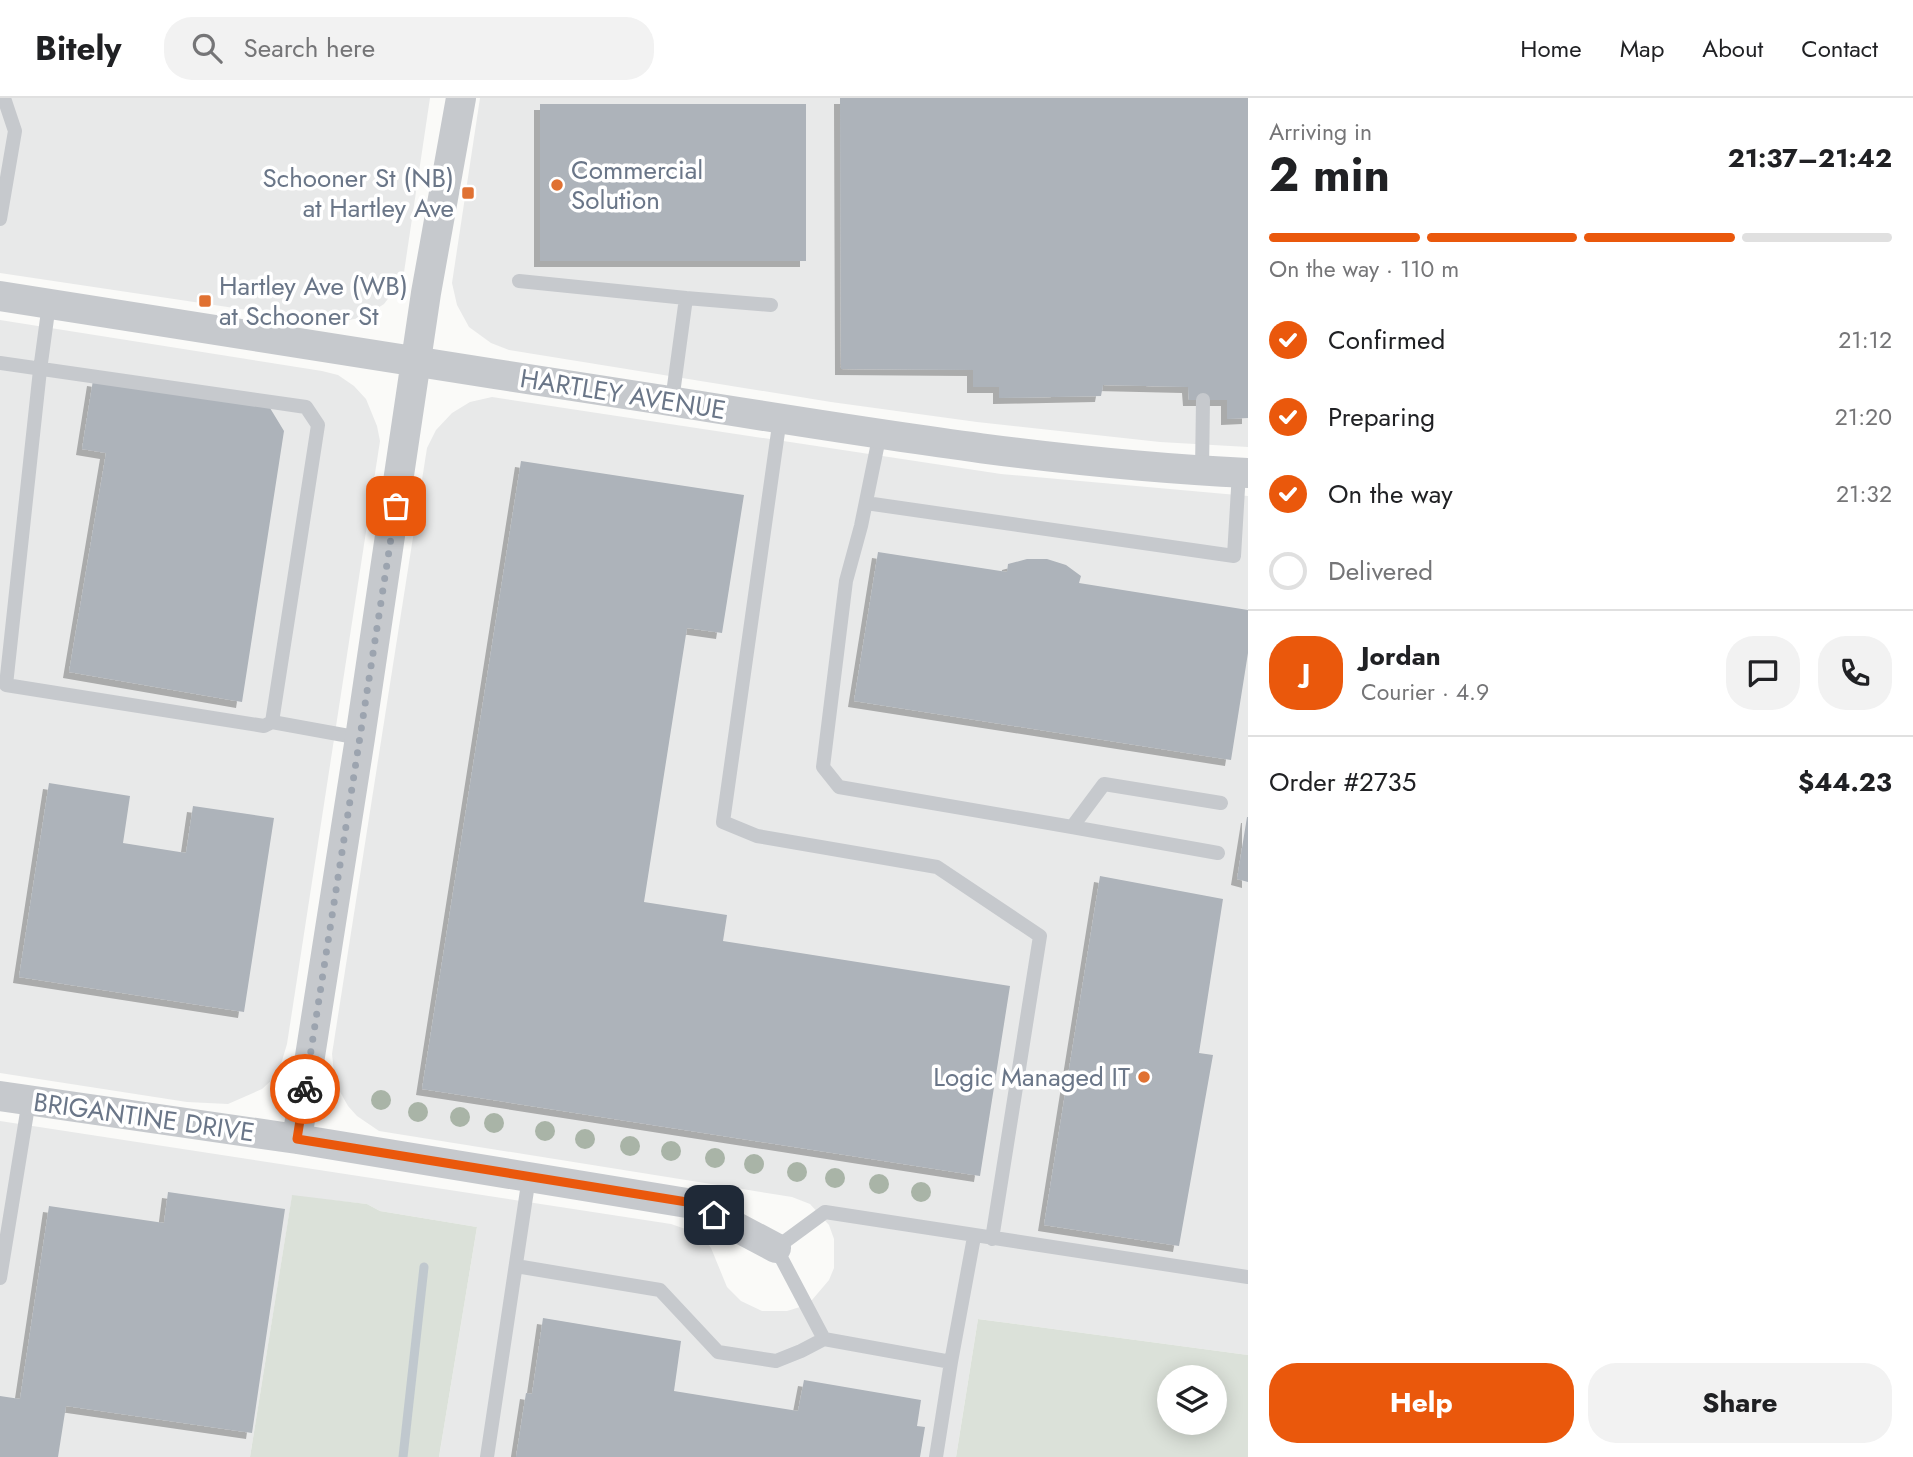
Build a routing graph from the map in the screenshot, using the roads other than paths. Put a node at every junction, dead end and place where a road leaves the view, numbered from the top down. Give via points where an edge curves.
1 (4, 98) edge
2 (461, 98) edge
3 (0, 219) edge
4 (519, 281) dead end
5 (0, 296) edge
6 (686, 298) junction
7 (49, 304) junction
8 (771, 305) dead end
9 (418, 362) junction
10 (0, 363) edge
11 (40, 370) junction
12 (1203, 400) dead end
13 (671, 401) junction
14 (780, 418) junction
15 (880, 433) junction
16 (1202, 470) junction
17 (1244, 472) edge
18 (866, 503) junction
19 (272, 722) junction
20 (360, 738) junction
21 (1221, 803) dead end
22 (1072, 827) junction
23 (1218, 853) dead end
24 (0, 1096) edge
25 (29, 1100) junction
26 (297, 1139) junction
27 (529, 1177) junction
28 (974, 1237) junction
29 (992, 1239) junction
30 (776, 1248) junction
31 (516, 1266) junction
32 (1248, 1277) edge
33 (0, 1278) edge
34 (824, 1339) junction
35 (951, 1362) junction
36 (487, 1457) edge
37 (936, 1457) edge

1 - 3 lane via 15,131
2 - 9 street
4 - 6 lane
5 - 7 street, HARTLEY AVENUE
6 - 8 lane
6 - 13 lane
7 - 9 street, HARTLEY AVENUE
7 - 11 lane
9 - 13 street, HARTLEY AVENUE
9 - 20 street
10 - 11 lane
11 - 19 lane via 6,685 264,726
11 - 19 lane via 306,407 318,425
12 - 16 lane
13 - 14 street, HARTLEY AVENUE
14 - 15 street, HARTLEY AVENUE
14 - 29 lane via 723,822 757,836 937,867 1040,936
15 - 16 street, HARTLEY AVENUE via 1012,452
15 - 18 lane
16 - 17 street, HARTLEY AVENUE
17 - 18 lane via 1234,556
18 - 22 lane via 846,581 823,767 839,787
19 - 20 lane
20 - 26 street
21 - 22 lane via 1104,785
22 - 23 lane
24 - 25 street, BRIGANTINE DRIVE
25 - 26 street, BRIGANTINE DRIVE
25 - 33 lane
26 - 27 street, BRIGANTINE DRIVE
27 - 30 street, BRIGANTINE DRIVE via 693,1203
27 - 31 lane
28 - 29 lane
28 - 30 lane via 825,1212
28 - 35 lane
29 - 32 lane
30 - 34 lane
31 - 34 lane via 660,1290 718,1352 776,1361
31 - 36 lane
34 - 35 lane
35 - 37 lane

